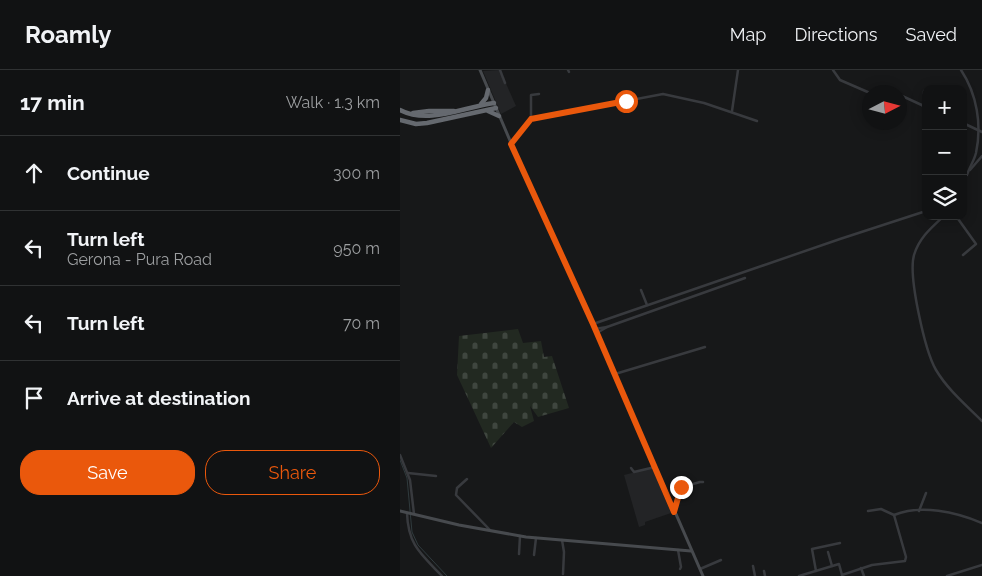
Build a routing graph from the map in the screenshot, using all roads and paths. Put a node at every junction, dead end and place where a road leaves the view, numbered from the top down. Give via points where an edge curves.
1 (481, 70) edge
2 (500, 70) edge
3 (738, 70) edge
4 (833, 70) edge
5 (962, 70) edge
6 (505, 82) dead end
7 (488, 90) junction
8 (862, 90) edge
9 (539, 94) dead end
10 (907, 98) edge
11 (480, 105) junction
12 (495, 105) junction
13 (922, 106) edge
14 (400, 110) edge
15 (484, 111) junction
16 (732, 111) junction
17 (499, 116) junction
18 (531, 119) junction
19 (400, 120) edge
20 (757, 121) dead end
21 (967, 124) edge
22 (978, 129) junction
23 (982, 132) edge
24 (511, 144) junction
25 (982, 156) edge
26 (967, 175) joint
27 (922, 212) edge
28 (940, 220) edge
29 (959, 220) edge
30 (963, 255) dead end
31 (745, 278) dead end
32 (641, 290) dead end
33 (647, 305) junction
34 (593, 324) junction
35 (596, 331) junction
36 (706, 347) dead end
37 (615, 374) junction
38 (982, 421) edge
39 (400, 455) edge
40 (655, 467) junction
41 (631, 468) dead end
42 (408, 473) junction
43 (436, 476) dead end
44 (466, 479) dead end
45 (703, 482) dead end
46 (926, 493) dead end
47 (400, 511) edge
48 (868, 511) dead end
49 (919, 511) junction
50 (408, 512) junction
51 (674, 512) junction
52 (414, 514) junction
53 (894, 515) junction
54 (982, 523) edge
55 (491, 531) junction
56 (520, 536) junction
57 (536, 538) junction
58 (562, 540) junction
59 (840, 543) dead end
60 (678, 550) junction
61 (692, 551) junction
62 (828, 552) dead end
63 (519, 554) dead end
64 (534, 555) dead end
65 (721, 560) dead end
66 (982, 565) edge
67 (753, 566) dead end
68 (832, 566) junction
69 (861, 568) junction
70 (680, 569) dead end
71 (700, 569) junction
72 (764, 571) dead end
73 (816, 571) junction
74 (562, 574) dead end
75 (808, 575) edge
76 (442, 576) edge
77 (703, 576) edge
78 (755, 576) edge
79 (765, 576) edge
80 (799, 576) edge
81 (842, 576) edge
82 (864, 576) edge
83 (947, 576) edge

1 - 7 main road
2 - 6 street
3 - 16 street
4 - 8 street via 840,80
5 - 22 street via 974,94
7 - 11 highway
7 - 12 main road
9 - 18 street via 531,95
10 - 13 street
11 - 12 highway
11 - 14 highway via 420,116
12 - 15 highway
12 - 17 main road
15 - 17 highway
15 - 19 highway via 422,123
16 - 18 street via 663,94
16 - 20 street
17 - 24 main road
18 - 24 street
21 - 22 street
22 - 23 street
22 - 26 street via 976,152
24 - 34 main road
25 - 26 street
27 - 33 street
28 - 38 street via 922,237 912,261 925,344 946,385
29 - 30 street via 976,244
31 - 35 street
32 - 33 street
33 - 34 street
34 - 35 main road
35 - 37 main road
36 - 37 street
37 - 40 main road
39 - 42 street
40 - 41 street via 634,472
40 - 51 main road
42 - 43 street
42 - 52 street
44 - 55 street via 457,488 456,495
45 - 51 street via 679,488
46 - 49 street
47 - 50 main road
48 - 53 street via 880,509
49 - 53 street
49 - 54 street via 955,514
50 - 52 main road
50 - 76 street via 409,532 415,548
51 - 61 main road
52 - 55 main road
53 - 69 street via 905,560
55 - 56 main road
56 - 57 main road
56 - 63 street
57 - 58 main road
57 - 64 street
58 - 60 main road
58 - 74 street
59 - 73 street via 812,549
60 - 61 main road
60 - 70 street
61 - 71 main road
62 - 68 street
65 - 71 street
66 - 83 street
67 - 78 street
68 - 73 street
68 - 81 street via 839,564
69 - 81 street
69 - 82 street
71 - 77 main road
72 - 79 street
73 - 75 street
75 - 80 street

